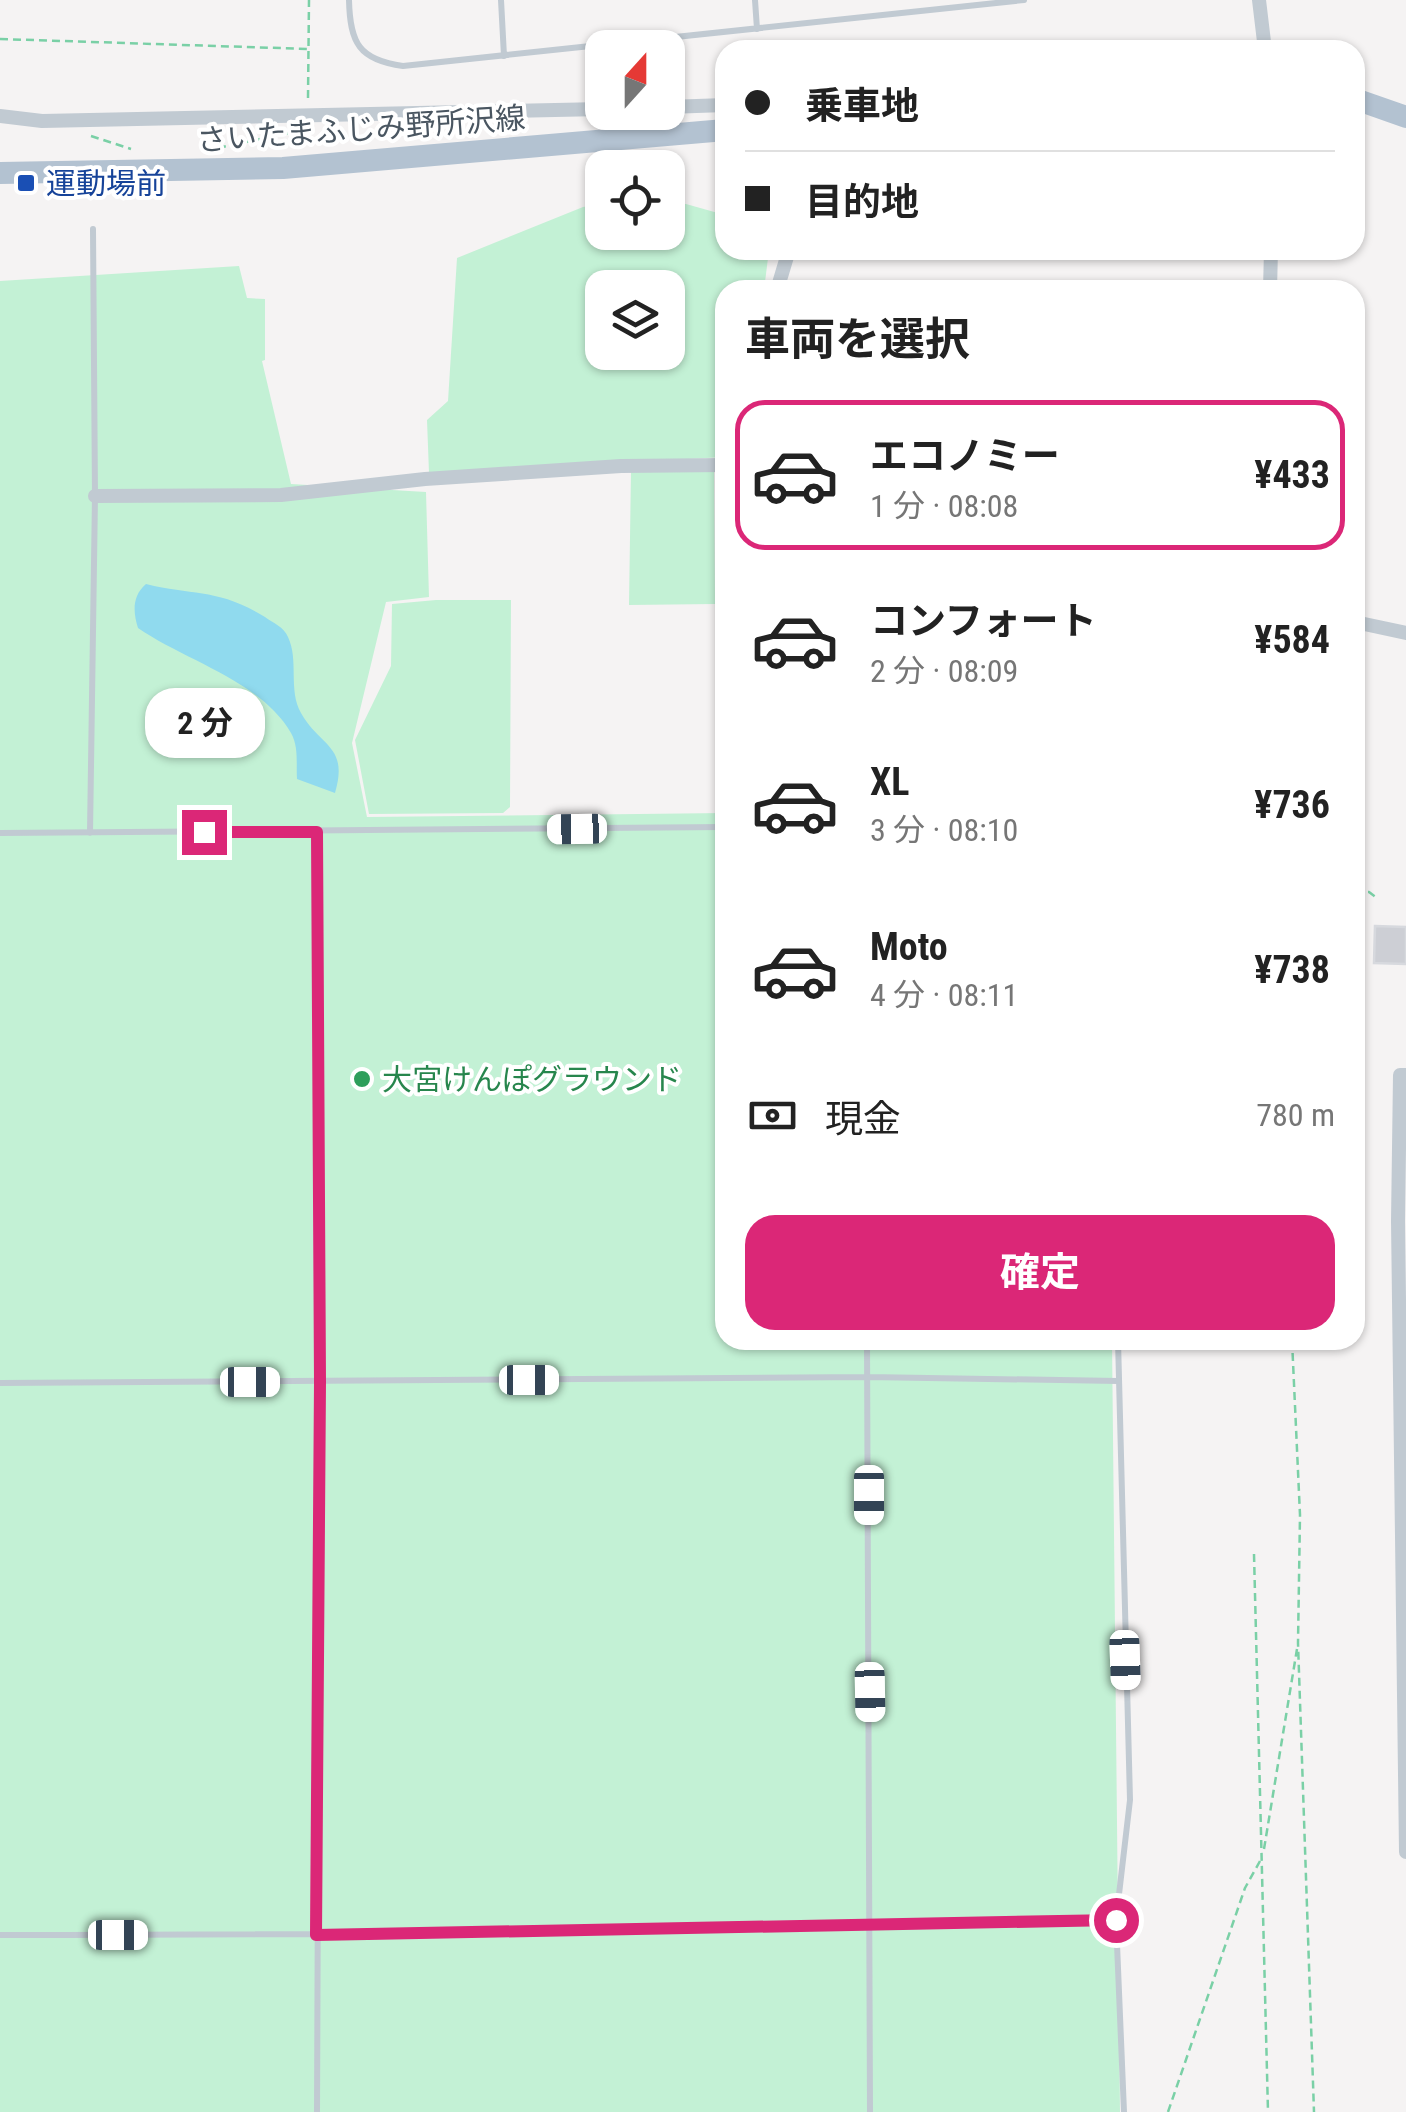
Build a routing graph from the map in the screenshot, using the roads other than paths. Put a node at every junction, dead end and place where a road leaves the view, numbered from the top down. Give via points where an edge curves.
1 (349, 0) edge
2 (501, 0) edge
3 (756, 0) edge
4 (1024, 0) edge
5 (1258, 0) edge
6 (758, 29) junction
7 (1264, 40) edge
8 (504, 56) junction
9 (1365, 102) edge
10 (715, 105) edge
11 (685, 106) edge
12 (585, 109) edge
13 (0, 116) edge
14 (1406, 117) edge
15 (715, 131) edge
16 (0, 173) edge
17 (93, 230) dead end
18 (715, 465) edge
19 (94, 496) junction
20 (1365, 624) edge
21 (1406, 633) edge
22 (715, 827) edge
23 (317, 832) junction
24 (0, 833) edge
25 (90, 833) junction
26 (1406, 1075) edge
27 (867, 1350) edge
28 (1118, 1350) edge
29 (868, 1378) junction
30 (1118, 1381) junction
31 (320, 1382) junction
32 (0, 1383) edge
33 (1404, 1464) edge
34 (1406, 1792) edge
35 (1406, 1852) edge
36 (1116, 1920) junction
37 (872, 1927) junction
38 (0, 1935) edge
39 (316, 1935) junction
40 (318, 2112) edge
41 (870, 2112) edge
42 (1124, 2112) edge

1 - 8 lane via 353,36 379,63
2 - 8 lane
3 - 6 lane
4 - 6 lane
5 - 7 street
6 - 8 lane
9 - 14 main road
10 - 11 street
12 - 13 street
15 - 16 main road, さいたまふじみ野所沢線 via 283,168
17 - 19 lane
18 - 19 street via 426,479 281,495
19 - 25 lane
20 - 21 street
22 - 23 lane
23 - 25 lane
23 - 31 lane
24 - 25 lane
26 - 33 street via 1400,1075 1398,1221
27 - 29 lane
28 - 30 lane
29 - 30 lane
29 - 31 lane
29 - 37 lane
30 - 36 lane via 1130,1800
31 - 32 lane
31 - 39 lane
33 - 34 street
34 - 35 street
36 - 37 lane
36 - 42 lane
37 - 39 lane
37 - 41 lane
38 - 39 lane
39 - 40 lane

